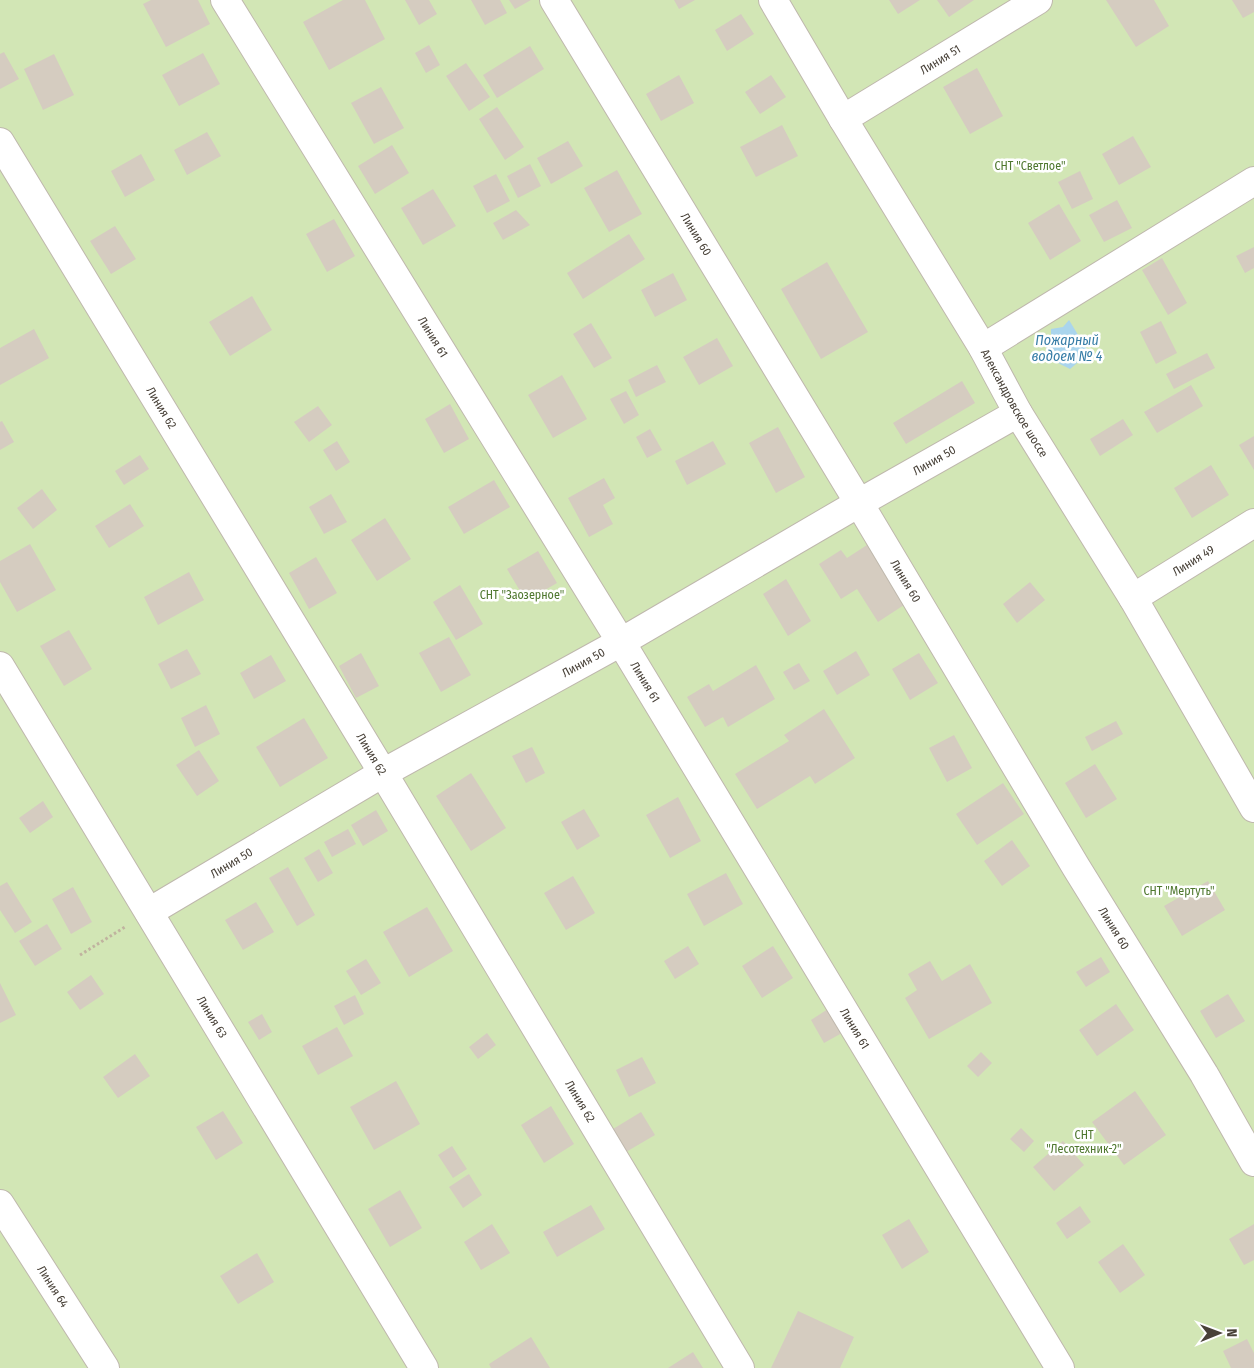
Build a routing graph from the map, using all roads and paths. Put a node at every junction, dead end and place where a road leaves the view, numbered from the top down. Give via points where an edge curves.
1 (225, 0) edge
2 (554, 0) edge
3 (773, 0) edge
4 (1038, 0) edge
5 (843, 118) junction
6 (0, 142) edge
7 (1254, 181) edge
8 (983, 348) junction
9 (1018, 413) junction
10 (859, 503) junction
11 (1254, 523) edge
12 (1133, 598) junction
13 (621, 642) junction
14 (0, 666) edge
15 (382, 773) junction
16 (1254, 806) edge
17 (149, 912) junction
18 (80, 955) dead end
19 (1254, 1162) edge
20 (0, 1204) edge
21 (105, 1368) edge
22 (424, 1368) edge
23 (740, 1368) edge
24 (1060, 1368) edge

1 - 13 street, Линия 61
2 - 10 street, Линия 60
3 - 5 street, Александровское шоссе
4 - 5 street, Линия 51
5 - 8 street, Александровское шоссе
6 - 15 street, Линия 62
7 - 8 street
8 - 9 street, Александровское шоссе
9 - 10 street, Линия 50
9 - 12 street, Александровское шоссе
10 - 13 street, Линия 50
10 - 19 street, Линия 60
11 - 12 street, Линия 49
12 - 16 street, Александровское шоссе
13 - 15 street, Линия 50
13 - 24 street, Линия 61
14 - 17 street, Линия 63
15 - 17 street, Линия 50
15 - 23 street, Линия 62
17 - 18 path
17 - 22 street, Линия 63
20 - 21 street, Линия 64

